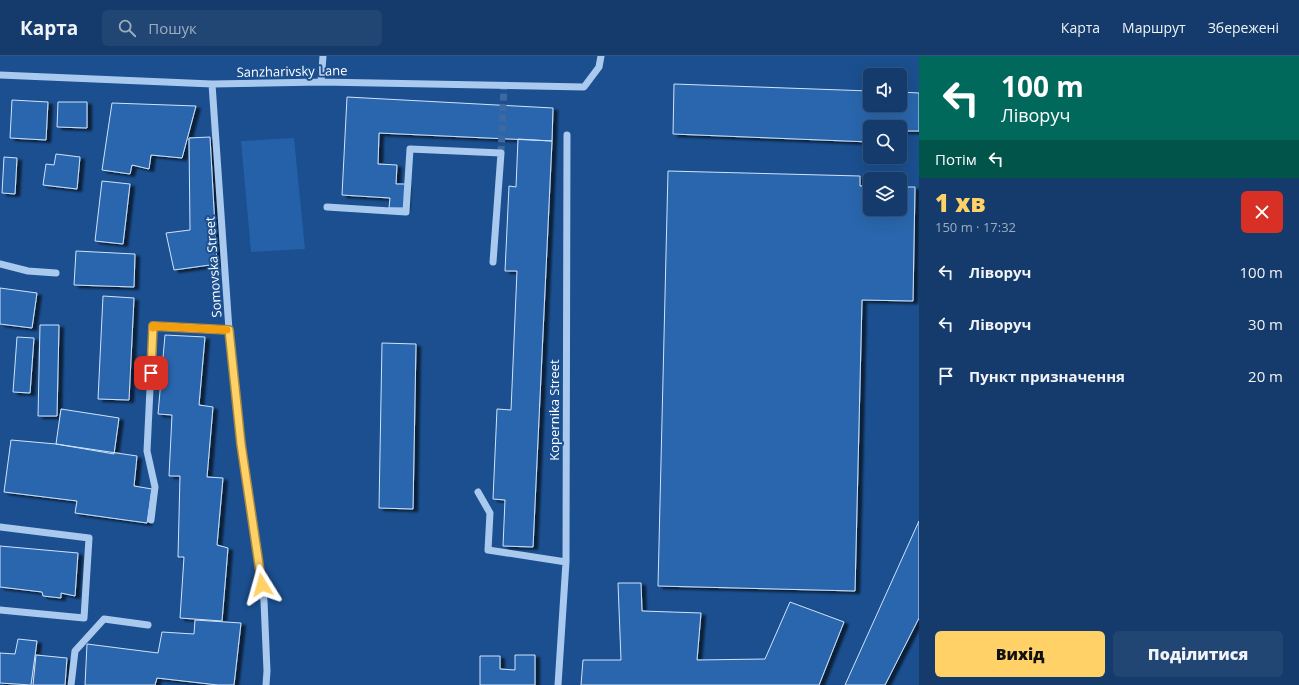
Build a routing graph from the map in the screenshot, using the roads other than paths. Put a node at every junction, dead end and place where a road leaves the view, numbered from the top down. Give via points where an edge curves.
1 (323, 56) edge
2 (601, 56) edge
3 (0, 75) edge
4 (321, 82) junction
5 (212, 84) junction
6 (567, 135) dead end
7 (326, 207) dead end
8 (493, 262) dead end
9 (0, 264) edge
10 (56, 273) dead end
11 (229, 330) junction
12 (478, 492) dead end
13 (151, 520) dead end
14 (0, 527) edge
15 (566, 562) junction
16 (0, 610) edge
17 (148, 624) dead end
18 (71, 685) edge
19 (266, 685) edge
20 (558, 685) edge

1 - 4 street
2 - 4 street, Sanzharivsky Lane via 598,67 584,87
3 - 5 street, Sanzharivsky Lane
4 - 5 street, Sanzharivsky Lane
5 - 11 street, Somovska Street
6 - 15 street, Kopernika Street
7 - 8 street via 406,212 410,149 501,153
9 - 10 street via 28,271
11 - 13 street via 153,326 147,451 155,487
11 - 19 street, Somovska Street via 241,444 264,601
12 - 15 street via 490,513 488,550
14 - 16 street via 89,538 84,618
15 - 20 street, Kopernika Street
17 - 18 street via 104,619 75,651

